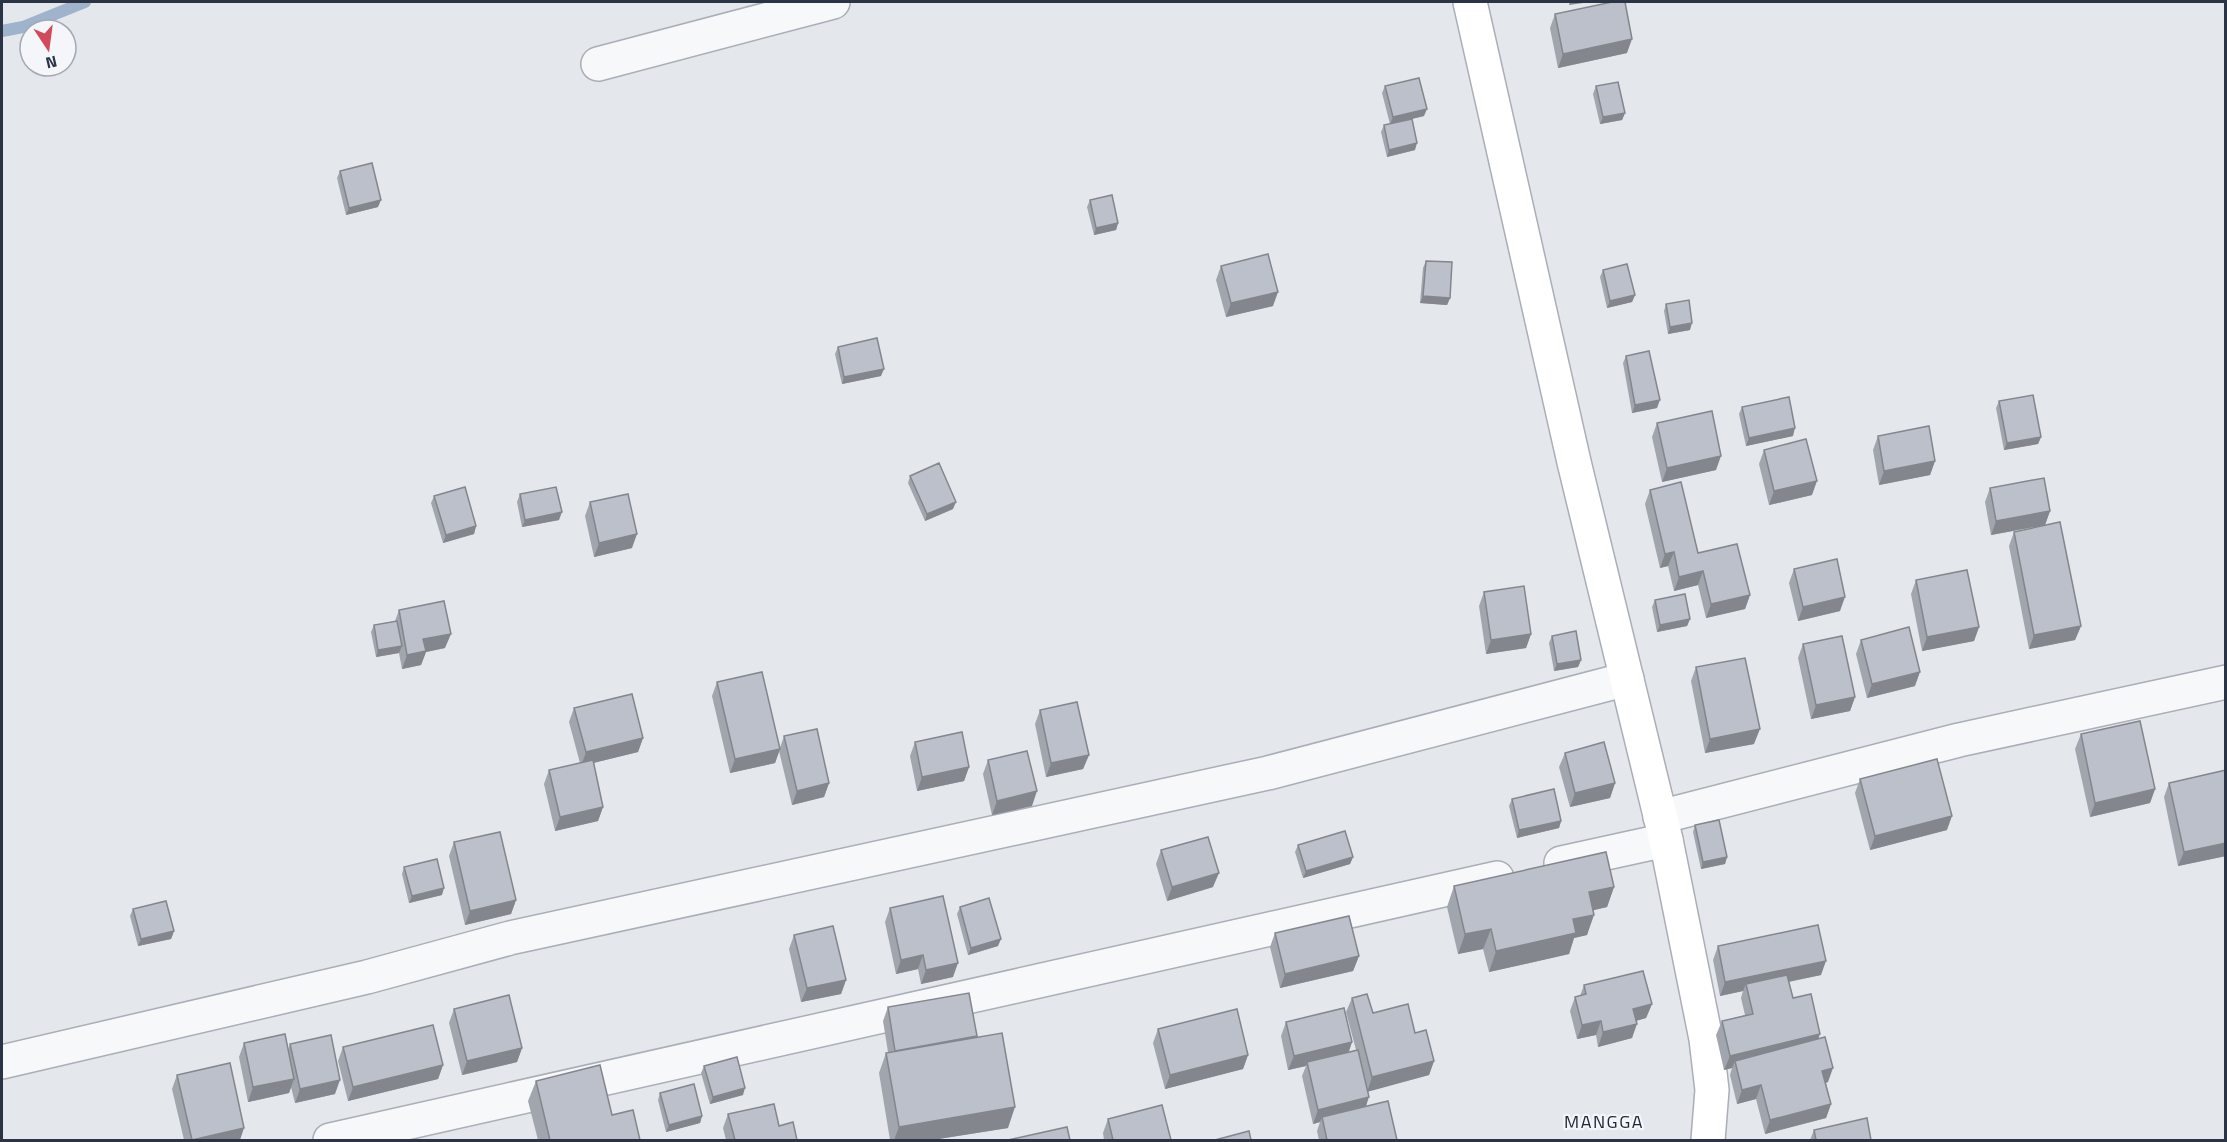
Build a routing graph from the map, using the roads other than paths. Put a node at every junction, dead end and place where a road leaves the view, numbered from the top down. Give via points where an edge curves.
1 (833, 2) edge
2 (1470, 2) edge
3 (598, 64) dead end
4 (1627, 679) junction
5 (2226, 682) edge
6 (1663, 829) junction
7 (2, 1062) edge
8 (330, 1140) edge
9 (1708, 1140) edge

1 - 3 street
2 - 4 street
4 - 6 street
4 - 7 street via 1268,773 510,938 367,977
5 - 6 street via 1959,740
6 - 8 street
6 - 9 street via 1706,1039 1712,1090

